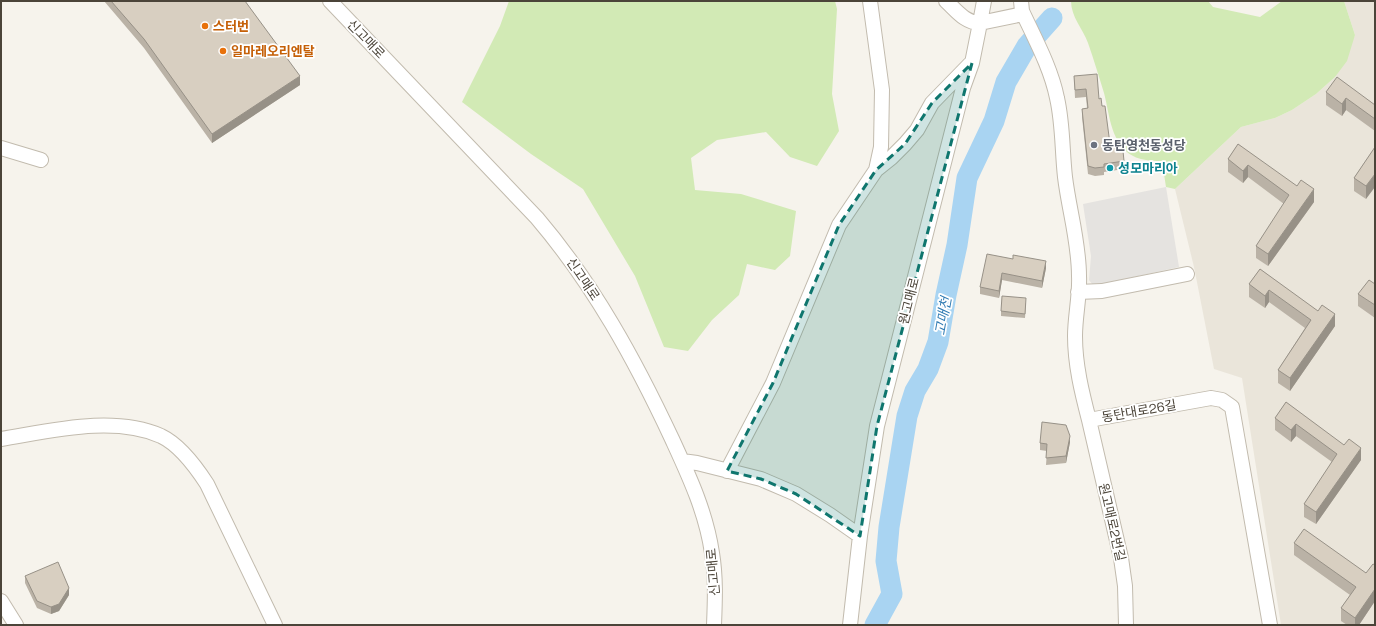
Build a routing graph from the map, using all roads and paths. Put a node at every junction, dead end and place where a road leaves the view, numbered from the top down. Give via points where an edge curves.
1 (330, 1) edge
2 (870, 1) edge
3 (946, 1) edge
4 (984, 1) edge
5 (1024, 12) edge
6 (980, 23) junction
7 (972, 63) junction
8 (1, 148) edge
9 (41, 160) dead end
10 (876, 170) junction
11 (1187, 274) dead end
12 (1078, 292) junction
13 (1089, 420) junction
14 (1, 439) edge
15 (682, 461) junction
16 (727, 471) junction
17 (860, 536) junction
18 (1, 601) edge
19 (16, 625) edge
20 (275, 625) edge
21 (714, 625) edge
22 (850, 625) edge
23 (1126, 625) edge
24 (1270, 625) edge

1 - 15 street, 신고매로 via 537,218 558,244 599,301 638,370
2 - 10 street via 882,90 881,147
3 - 6 street via 972,23
4 - 6 street
5 - 6 street
5 - 12 street, 동탄대로26길 via 1045,61 1061,116 1065,176 1080,277
6 - 7 street, 원고매로
7 - 10 street via 932,104 917,130 905,144
7 - 17 street, 원고매로 via 963,88 877,426
8 - 9 street
10 - 16 street via 839,225 773,382
11 - 12 street via 1102,291
12 - 13 street, 동탄대로26길 via 1075,336 1077,365
13 - 23 street, 원고매로2번길 via 1121,558
13 - 24 street, 동탄대로26길 via 1211,398 1222,400 1232,407
14 - 20 street via 81,426 141,429 162,437 180,450 207,484
15 - 16 street
15 - 21 street, 신고매로 via 700,504 712,552 716,592
16 - 17 street via 761,479 796,494
17 - 22 street, 원고매로
18 - 19 street

